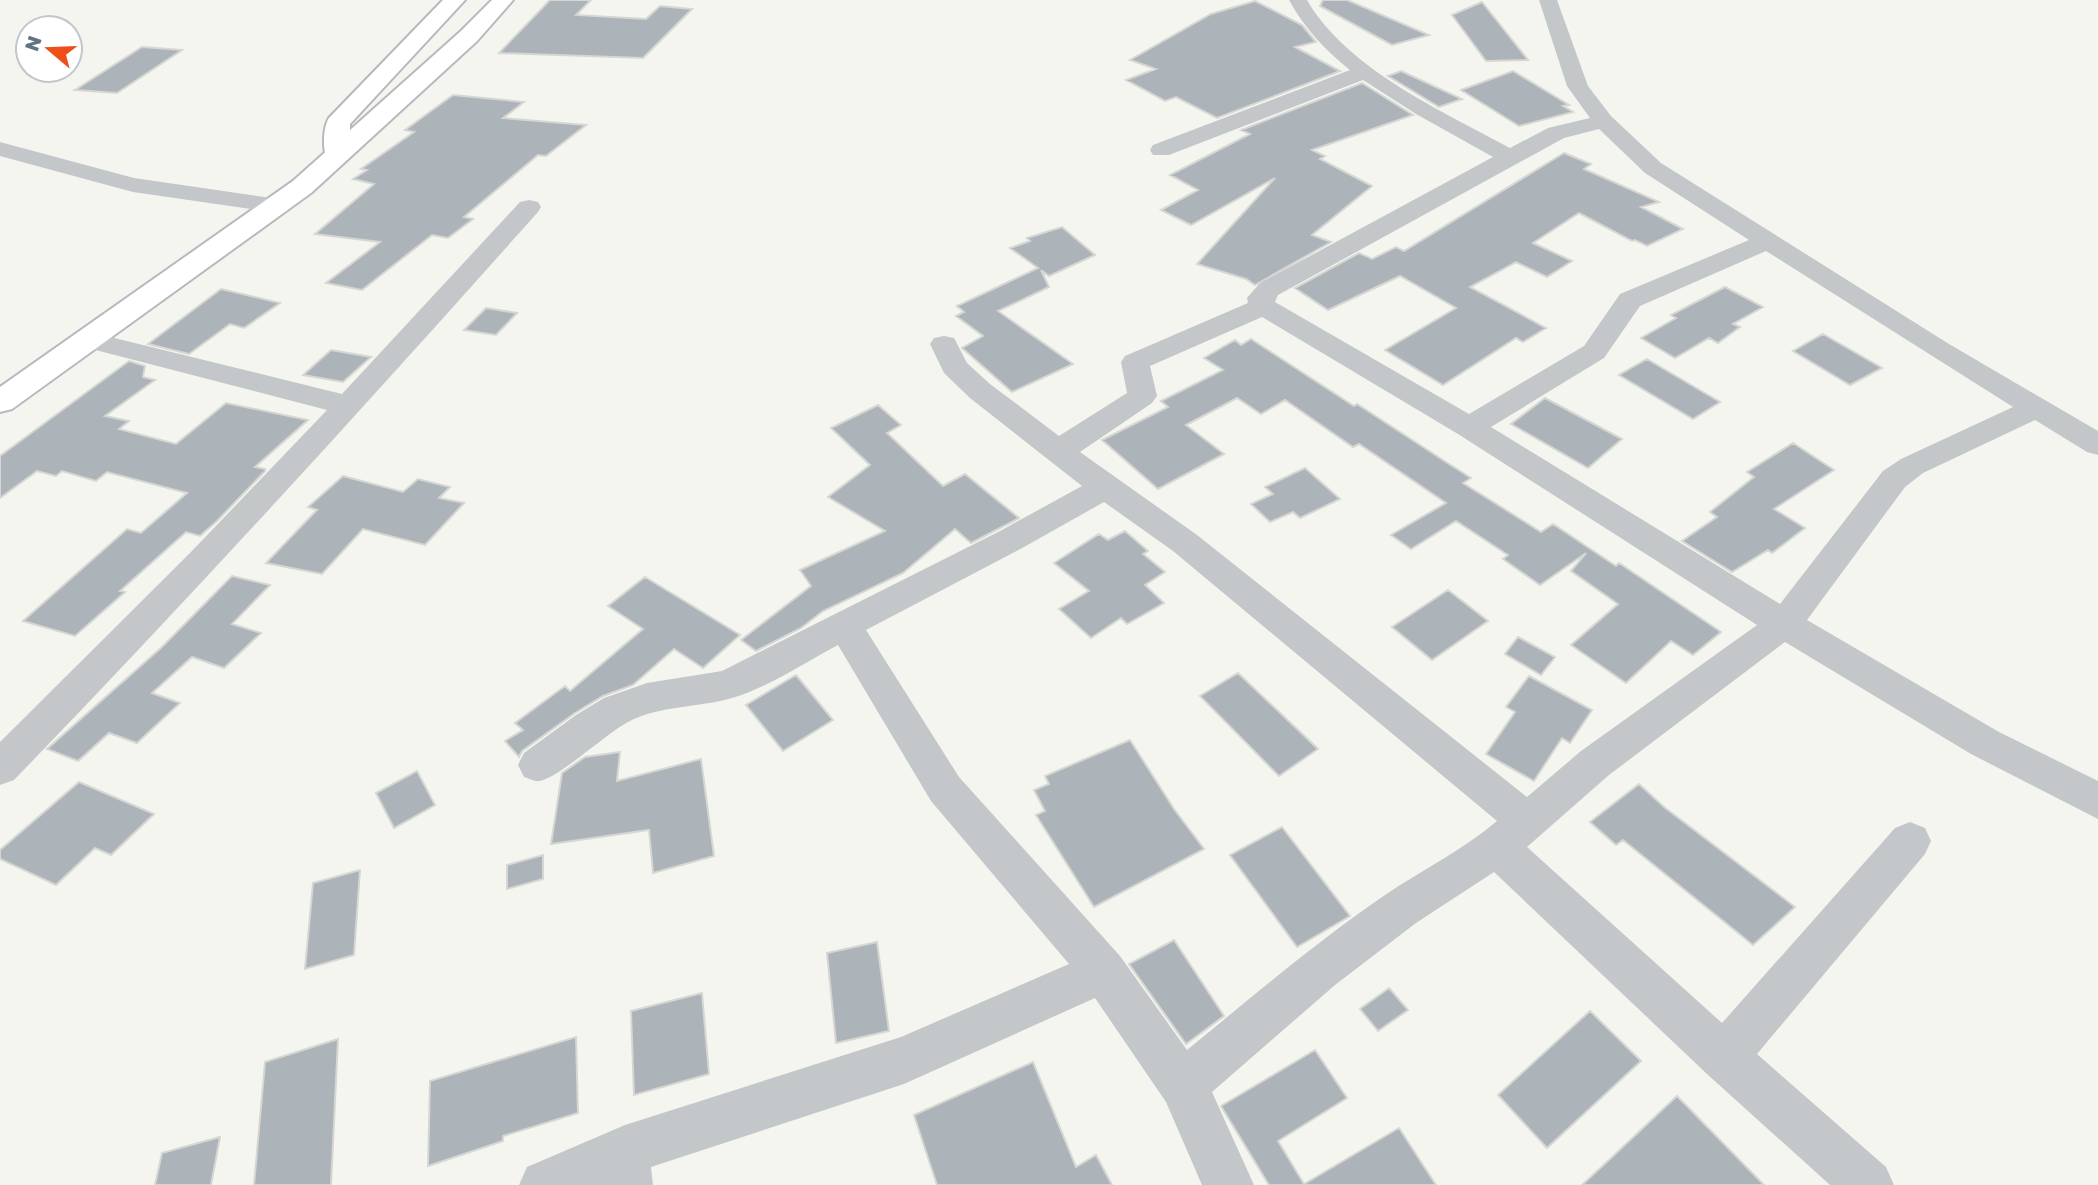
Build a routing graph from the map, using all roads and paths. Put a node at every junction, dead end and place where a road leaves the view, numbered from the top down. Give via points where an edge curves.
1 (455, 0) edge
2 (503, 0) edge
3 (1298, 0) edge
4 (1548, 0) edge
5 (1364, 72) junction
6 (1603, 121) junction
7 (0, 149) edge
8 (1161, 150) dead end
9 (337, 155) junction
10 (1510, 157) junction
11 (278, 206) junction
12 (529, 207) dead end
13 (1768, 241) junction
14 (1263, 306) junction
15 (90, 340) junction
16 (944, 344) dead end
17 (0, 402) edge
18 (350, 405) junction
19 (2036, 408) junction
20 (1469, 427) junction
21 (2098, 445) edge
22 (1059, 452) junction
23 (1105, 487) junction
24 (1784, 624) junction
25 (844, 625) junction
26 (538, 765) dead end
27 (0, 768) edge
28 (2098, 801) edge
29 (1513, 834) junction
30 (1910, 841) dead end
31 (1104, 971) junction
32 (1724, 1057) junction
33 (1183, 1085) junction
34 (626, 1168) edge
35 (545, 1185) edge
36 (1228, 1185) edge
37 (1868, 1185) edge

1 - 9 main road via 338,123
2 - 9 main road
3 - 5 street via 1309,22
4 - 6 street via 1578,86
5 - 8 street
5 - 10 street
6 - 10 street via 1556,133
6 - 13 street via 1653,168
7 - 11 street via 133,185
9 - 11 main road
10 - 14 street via 1269,289 1260,298
11 - 15 main road
12 - 18 street
13 - 19 street
13 - 20 street via 1630,300 1594,352
14 - 20 street
14 - 22 street via 1135,362 1142,396
15 - 17 main road
15 - 18 street
16 - 22 street via 954,367 971,383
18 - 27 street
19 - 21 street
19 - 24 street via 1912,466 1894,480
20 - 24 street
22 - 23 street
23 - 25 street
23 - 29 street via 1185,543
24 - 28 street via 1985,743
24 - 29 street via 1595,763
25 - 26 street via 732,683 646,698 601,717
25 - 31 street via 945,789
29 - 32 street
29 - 33 street via 1319,970
30 - 32 street
31 - 33 street
31 - 34 street via 904,1059
32 - 37 street
33 - 36 street
34 - 35 street

